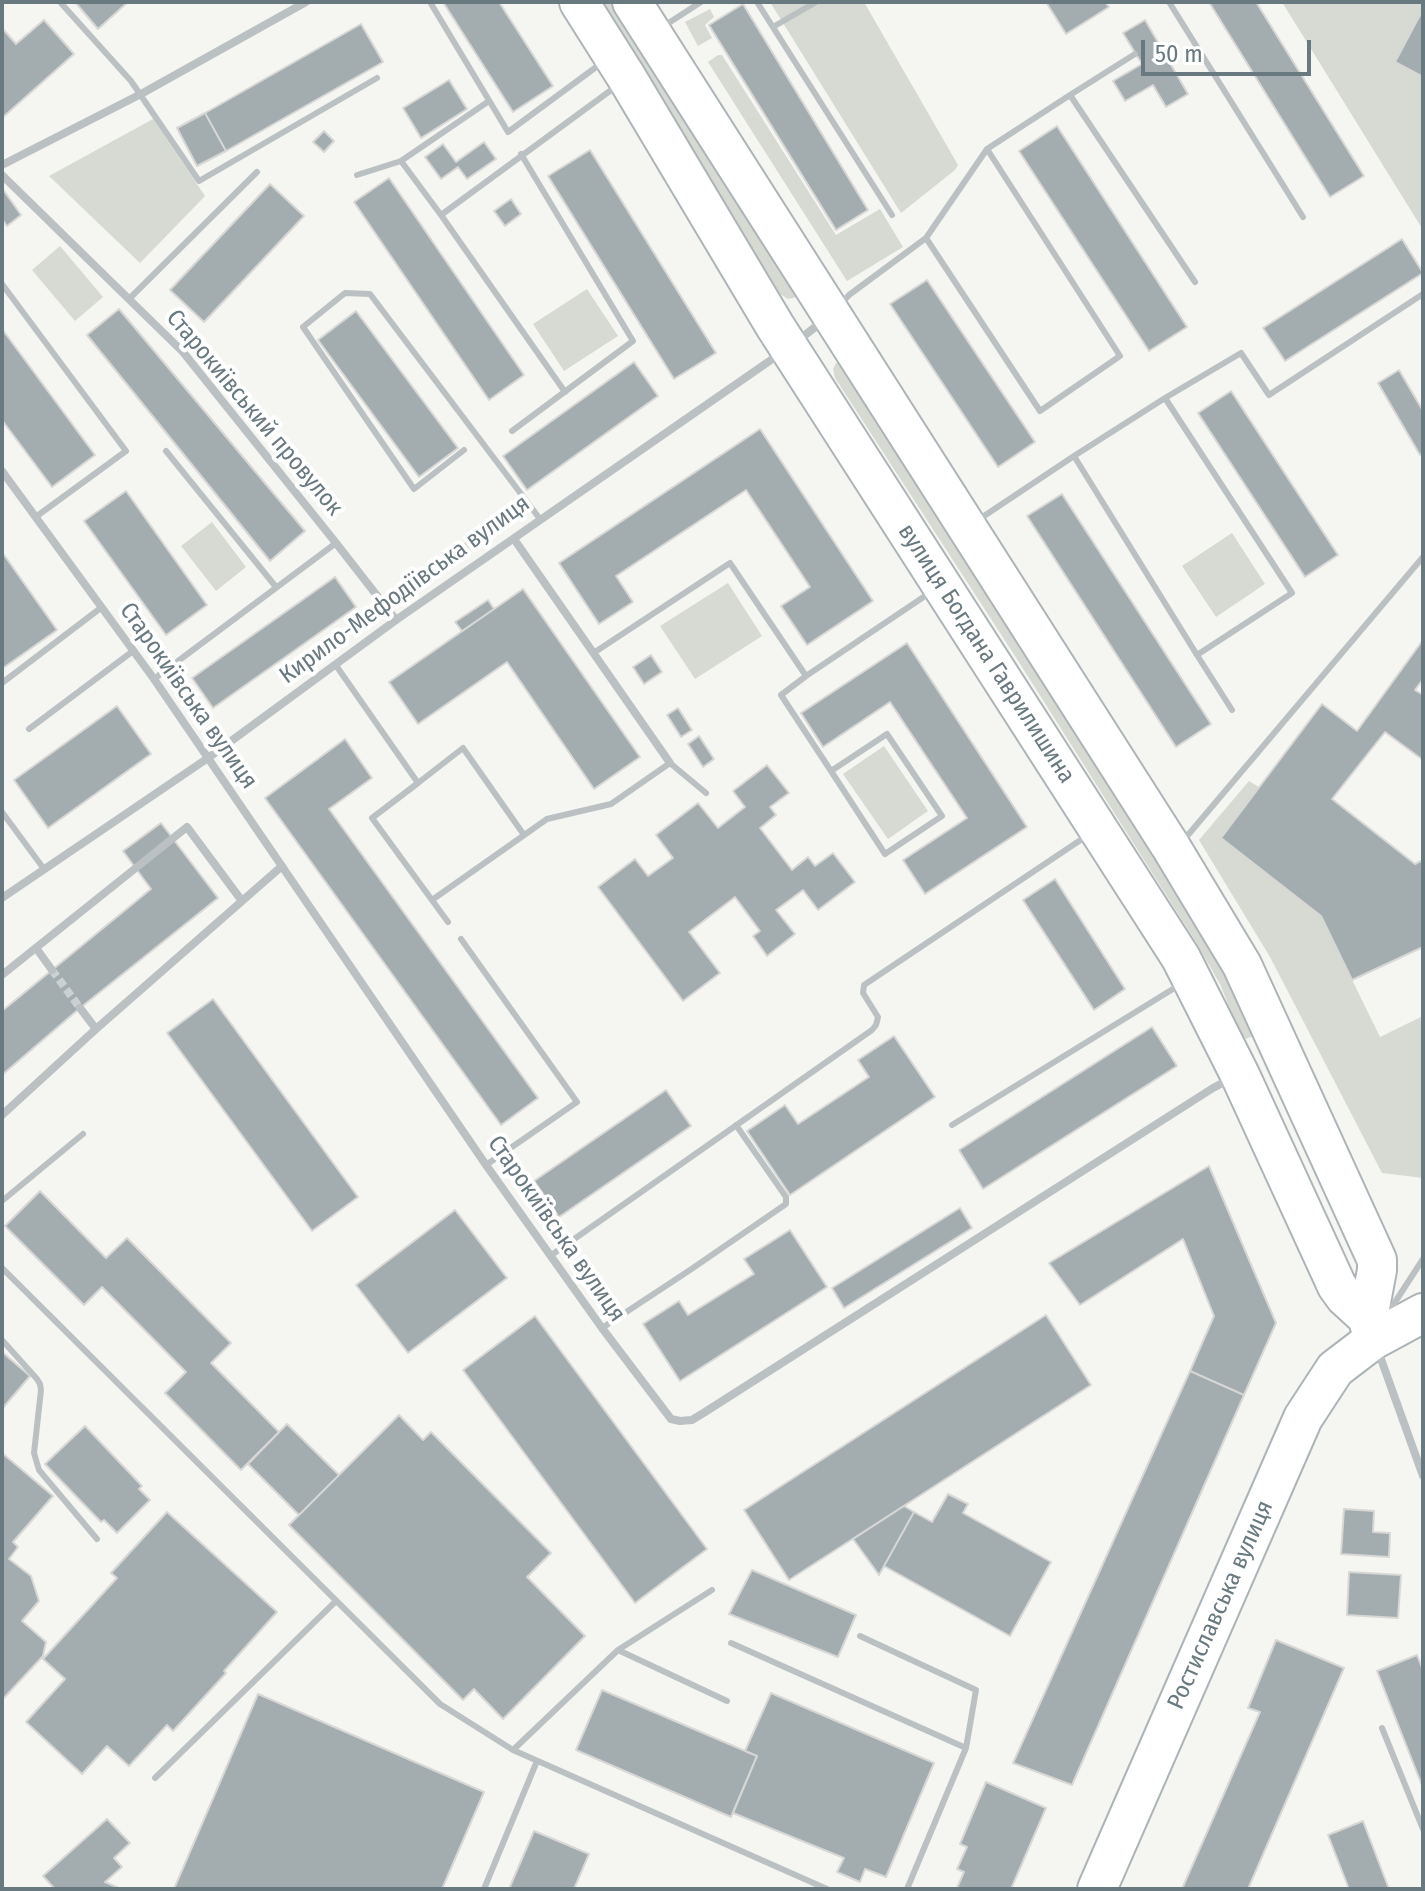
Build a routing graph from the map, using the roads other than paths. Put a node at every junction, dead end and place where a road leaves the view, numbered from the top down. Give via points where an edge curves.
1 (60, 2) edge
2 (306, 2) edge
3 (430, 2) edge
4 (579, 2) edge
5 (701, 2) edge
6 (757, 2) edge
7 (816, 2) edge
8 (1169, 2) edge
9 (642, 18) edge
10 (773, 27) junction
11 (1135, 54) dead end
12 (620, 66) junction
13 (377, 78) dead end
14 (141, 94) junction
15 (1070, 95) junction
16 (489, 101) junction
17 (987, 149) junction
18 (521, 154) junction
19 (401, 161) junction
20 (2, 165) edge
21 (257, 172) dead end
22 (2, 175) edge
23 (357, 175) dead end
24 (441, 215) junction
25 (892, 215) dead end
26 (1303, 217) dead end
27 (926, 238) junction
28 (1195, 282) dead end
29 (2, 284) edge
30 (1423, 294) edge
31 (129, 299) junction
32 (831, 314) junction
33 (789, 347) junction
34 (565, 392) junction
35 (1165, 398) junction
36 (512, 431) dead end
37 (464, 450) dead end
38 (166, 451) dead end
39 (1074, 456) junction
40 (2, 471) edge
41 (37, 516) junction
42 (540, 519) junction
43 (965, 524) junction
44 (514, 539) junction
45 (336, 543) junction
46 (1423, 557) edge
47 (941, 584) junction
48 (276, 587) junction
49 (102, 607) junction
50 (396, 620) junction
51 (133, 651) junction
52 (595, 652) junction
53 (1197, 655) junction
54 (335, 664) junction
55 (806, 676) junction
56 (154, 679) junction
57 (2, 683) edge
58 (1232, 710) dead end
59 (29, 729) dead end
60 (208, 758) junction
61 (670, 763) junction
62 (831, 771) junction
63 (418, 783) junction
64 (706, 793) dead end
65 (2, 812) edge
66 (1097, 828) junction
67 (524, 835) junction
68 (1171, 847) junction
69 (282, 866) junction
70 (44, 869) junction
71 (2, 898) edge
72 (432, 900) junction
73 (242, 901) junction
74 (448, 922) dead end
75 (461, 939) dead end
76 (36, 948) junction
77 (52, 970) tunnel mouth
78 (2, 975) edge
79 (1190, 978) junction
80 (80, 1008) tunnel mouth
81 (96, 1029) junction
82 (1263, 1067) junction
83 (2, 1115) edge
84 (736, 1125) junction
85 (952, 1125) dead end
86 (83, 1134) dead end
87 (486, 1165) junction
88 (2, 1201) edge
89 (550, 1256) junction
90 (1423, 1259) edge
91 (3, 1270) edge
92 (1423, 1313) edge
93 (602, 1328) junction
94 (1370, 1329) junction
95 (2, 1340) edge
96 (1422, 1473) edge
97 (97, 1539) dead end
98 (712, 1590) dead end
99 (336, 1601) junction
100 (860, 1636) dead end
101 (731, 1643) dead end
102 (618, 1650) junction
103 (727, 1701) dead end
104 (1382, 1728) dead end
105 (966, 1748) junction
106 (513, 1750) junction
107 (537, 1761) junction
108 (155, 1778) dead end
109 (1423, 1829) edge
110 (484, 1889) edge
111 (827, 1889) edge
112 (907, 1889) edge
113 (1097, 1889) edge

1 - 14 lane
2 - 14 street
3 - 16 lane
4 - 12 street, вулиця Богдана Гаврилишина
5 - 9 lane
6 - 10 lane
7 - 10 lane
8 - 26 lane
9 - 32 street, вулиця Богдана Гаврилишина
10 - 25 lane
11 - 15 lane
12 - 16 lane via 508,132
12 - 18 lane
12 - 33 street, вулиця Богдана Гаврилишина
13 - 14 lane via 199,181
14 - 20 street
15 - 17 lane
15 - 28 lane
16 - 19 lane
17 - 27 lane
17 - 27 lane via 1120,356 1040,411
18 - 24 lane
18 - 34 lane via 633,341
19 - 23 lane
19 - 24 lane
21 - 31 lane
22 - 31 street, Старокиївський провулок
24 - 34 lane
27 - 32 lane
29 - 41 lane via 126,451
30 - 35 lane via 1269,395 1241,353
31 - 45 street, Старокиївський провулок via 183,352
32 - 33 street, Кирило-Мефодіївська вулиця
32 - 43 street, вулиця Богдана Гаврилишина
33 - 42 street, Кирило-Мефодіївська вулиця
33 - 47 street, вулиця Богдана Гаврилишина
34 - 36 lane
35 - 39 lane
35 - 53 lane via 1292,593
37 - 42 lane via 414,489 303,327 345,293 370,294
38 - 48 lane
39 - 43 lane
39 - 53 lane
40 - 41 street, Старокиївська вулиця
41 - 49 street, Старокиївська вулиця
42 - 44 street, Кирило-Мефодіївська вулиця
43 - 68 street, вулиця Богдана Гаврилишина
44 - 50 street, Кирило-Мефодіївська вулиця
44 - 52 street
45 - 48 lane
45 - 50 street, Старокиївський провулок
46 - 68 lane via 1188,835
47 - 55 lane
47 - 66 street, вулиця Богдана Гаврилишина
48 - 56 lane
49 - 51 street, Старокиївська вулиця
49 - 57 lane
50 - 54 street, Кирило-Мефодіївська вулиця
51 - 56 street, Старокиївська вулиця
51 - 59 lane
52 - 55 lane via 730,563
52 - 61 street
53 - 58 lane
54 - 60 street, Кирило-Мефодіївська вулиця
54 - 63 lane
55 - 62 lane via 781,695
56 - 60 street, Старокиївська вулиця
60 - 69 street, Старокиївська вулиця
60 - 70 street, Кирило-Мефодіївська вулиця
61 - 64 lane
61 - 67 lane via 611,804 547,819
62 - 62 lane via 887,734 942,816 885,854
63 - 67 lane via 463,748
63 - 72 lane via 372,818
65 - 70 lane
66 - 79 street, вулиця Богдана Гаврилишина
66 - 84 lane via 871,979 863,993 878,1017 876,1025
67 - 72 lane
68 - 82 street, вулиця Богдана Гаврилишина via 1242,965
69 - 73 street
69 - 87 street, Старокиївська вулиця
70 - 71 street, Кирило-Мефодіївська вулиця
72 - 74 lane
73 - 76 street via 187,827
73 - 81 street
75 - 87 lane via 577,1102
76 - 77 street
76 - 78 street
79 - 82 street, вулиця Богдана Гаврилишина
79 - 85 lane
80 - 81 street
81 - 83 street
82 - 93 street, Старокиївська вулиця via 1199,1096 692,1420 671,1419
82 - 94 street, вулиця Богдана Гаврилишина via 1377,1260
84 - 89 lane
84 - 93 lane via 786,1204
86 - 88 lane
87 - 89 street, Старокиївська вулиця
89 - 93 street, Старокиївська вулиця
90 - 94 lane via 1381,1324
91 - 99 lane
92 - 94 street, Ростиславська вулиця
94 - 96 street
94 - 113 street, Ростиславська вулиця via 1303,1418
95 - 97 lane via 40,1384 34,1453 39,1470
98 - 102 lane
99 - 106 lane via 440,1704
99 - 108 lane
100 - 105 lane via 976,1690
101 - 105 lane
102 - 103 lane
102 - 106 lane
104 - 109 lane
105 - 112 lane
106 - 107 lane
107 - 110 lane
107 - 111 lane

